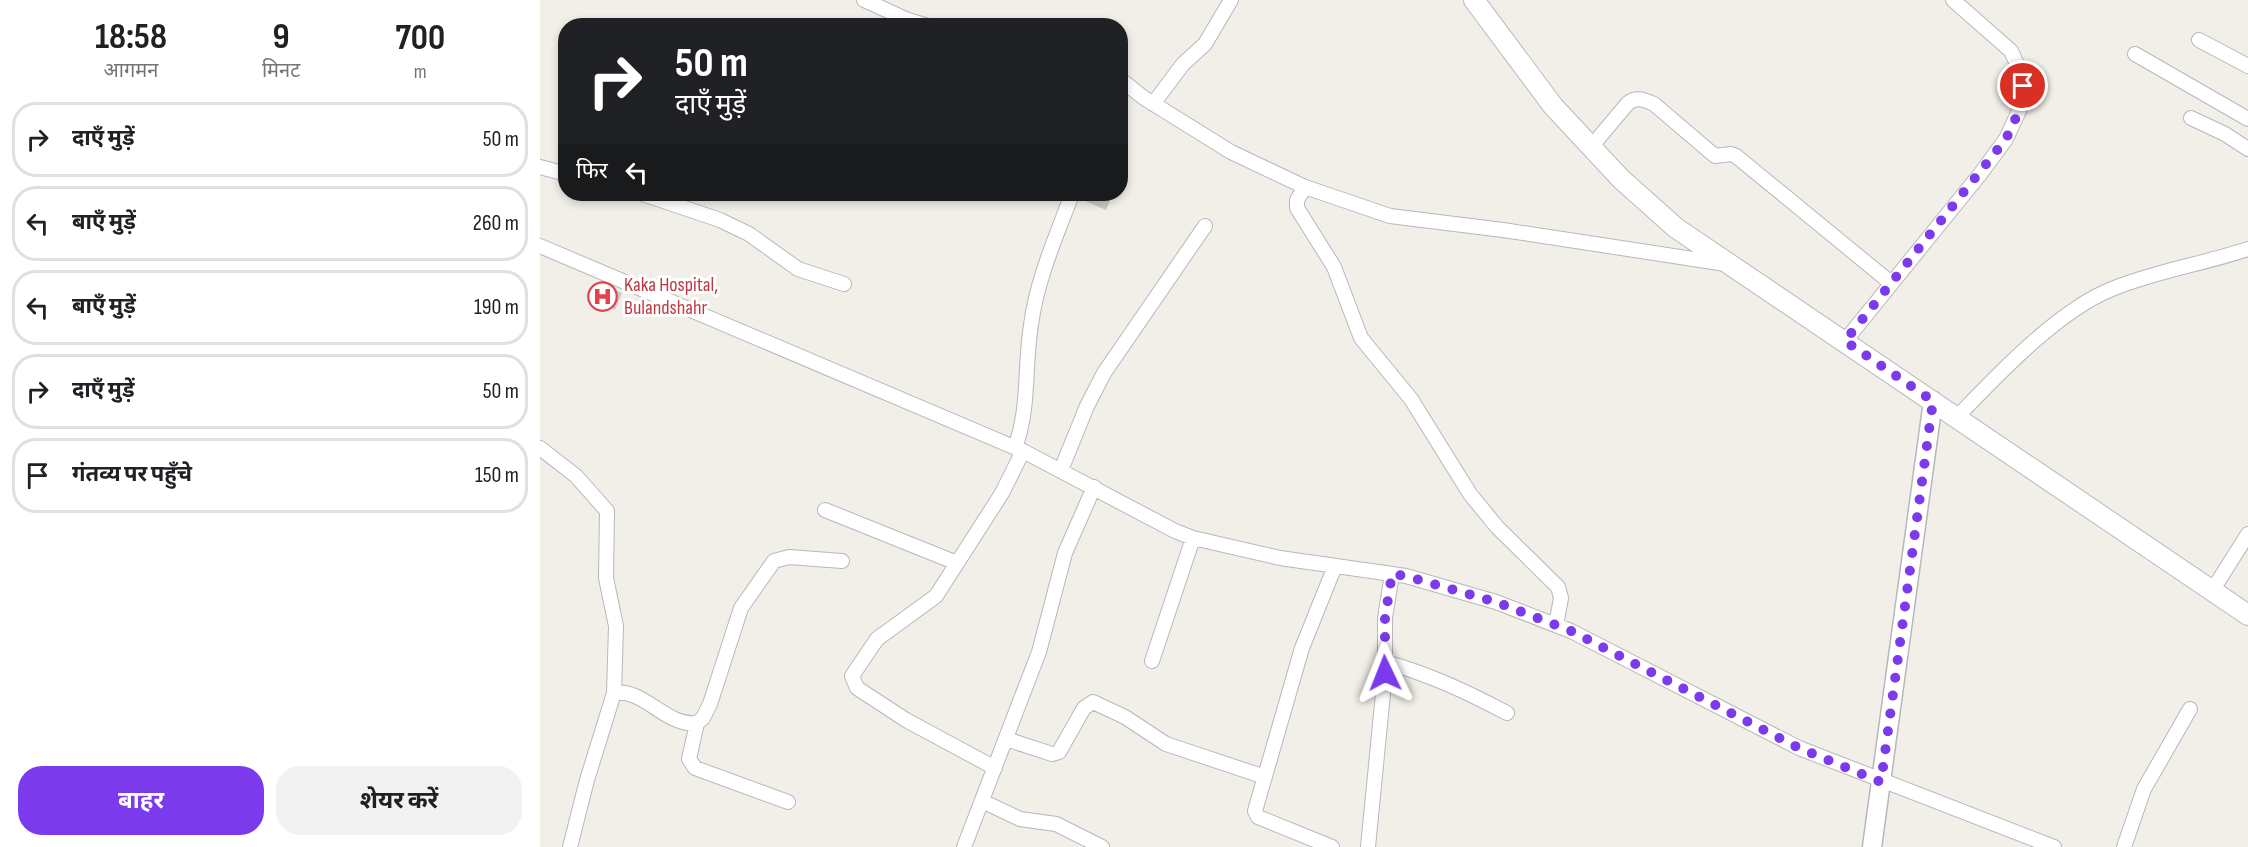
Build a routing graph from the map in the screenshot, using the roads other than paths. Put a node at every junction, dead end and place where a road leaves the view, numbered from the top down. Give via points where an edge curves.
1 (864, 0) edge
2 (1231, 0) edge
3 (1474, 0) edge
4 (1953, 0) edge
5 (904, 18) edge
6 (2199, 40) dead end
7 (2134, 54) dead end
8 (2248, 66) edge
9 (1128, 91) edge
10 (1153, 104) junction
11 (2191, 118) dead end
12 (2248, 119) edge
13 (1591, 147) junction
14 (2248, 148) edge
15 (540, 167) edge
16 (558, 172) edge
17 (1305, 187) junction
18 (664, 201) edge
19 (1069, 201) edge
20 (1205, 226) dead end
21 (540, 246) edge
22 (2248, 249) edge
23 (1731, 265) junction
24 (844, 284) dead end
25 (1891, 284) junction
26 (1845, 341) junction
27 (1933, 401) junction
28 (1958, 416) junction
29 (540, 448) edge
30 (1019, 449) junction
31 (1061, 470) junction
32 (1094, 487) junction
33 (825, 510) dead end
34 (2248, 534) edge
35 (1193, 538) junction
36 (842, 561) dead end
37 (957, 563) junction
38 (1335, 566) junction
39 (1392, 574) junction
40 (2212, 591) junction
41 (2248, 615) edge
42 (1556, 625) junction
43 (1152, 661) dead end
44 (1385, 662) junction
45 (614, 693) junction
46 (2190, 709) dead end
47 (1507, 713) dead end
48 (697, 723) junction
49 (1006, 739) junction
50 (995, 768) junction
51 (1265, 777) junction
52 (1881, 782) junction
53 (982, 801) junction
54 (788, 802) dead end
55 (570, 847) edge
56 (964, 847) edge
57 (1102, 847) edge
58 (1332, 847) edge
59 (1368, 847) edge
60 (1872, 847) edge
61 (2054, 847) edge
62 (2124, 847) edge

1 - 5 street
2 - 10 street via 1205,44 1183,64
3 - 13 main road via 1553,106
4 - 25 street via 2011,51 2022,75 2023,96 2006,139
6 - 8 street
7 - 12 street
9 - 10 street
10 - 17 street via 1231,152
11 - 14 street
13 - 23 main road via 1676,228
13 - 25 street via 1632,99 1644,99 1715,156 1736,156
15 - 16 street
17 - 23 street via 1390,216
17 - 42 street via 1297,208 1334,267 1360,338 1411,399 1470,494 1497,527 1558,587 1561,598
18 - 24 street via 720,220 748,234 798,269
19 - 30 street via 1034,305 1026,411
20 - 31 street via 1104,373
21 - 30 street
22 - 28 street via 2146,276 2078,305 1989,383
23 - 26 main road
25 - 26 street
26 - 27 main road
27 - 28 main road
27 - 52 street
28 - 40 main road
29 - 45 street via 576,476 607,511 606,578 616,626
30 - 31 street
30 - 37 street via 1002,493
31 - 32 street
32 - 35 street via 1160,525
32 - 49 street via 1065,554 1039,652
33 - 37 street
34 - 40 street
35 - 38 street
35 - 43 street
36 - 48 street via 789,557 774,561 741,608 710,704
37 - 50 street via 932,600 870,648 854,670 853,682 906,720
38 - 39 street
38 - 51 street via 1302,648
39 - 42 street via 1496,602
39 - 44 street via 1385,618
40 - 41 main road
42 - 52 street via 1799,748
44 - 47 street via 1455,685
44 - 59 street
45 - 48 street via 632,695 677,721
45 - 55 street via 586,780
46 - 62 street via 2144,789
48 - 54 street via 689,759 695,768
49 - 50 street
49 - 51 street via 1052,754 1059,752 1084,708 1094,702 1166,744
50 - 53 street
51 - 58 street via 1255,811 1258,818
52 - 60 street
52 - 61 street
53 - 56 street
53 - 57 street via 1020,819 1056,824

